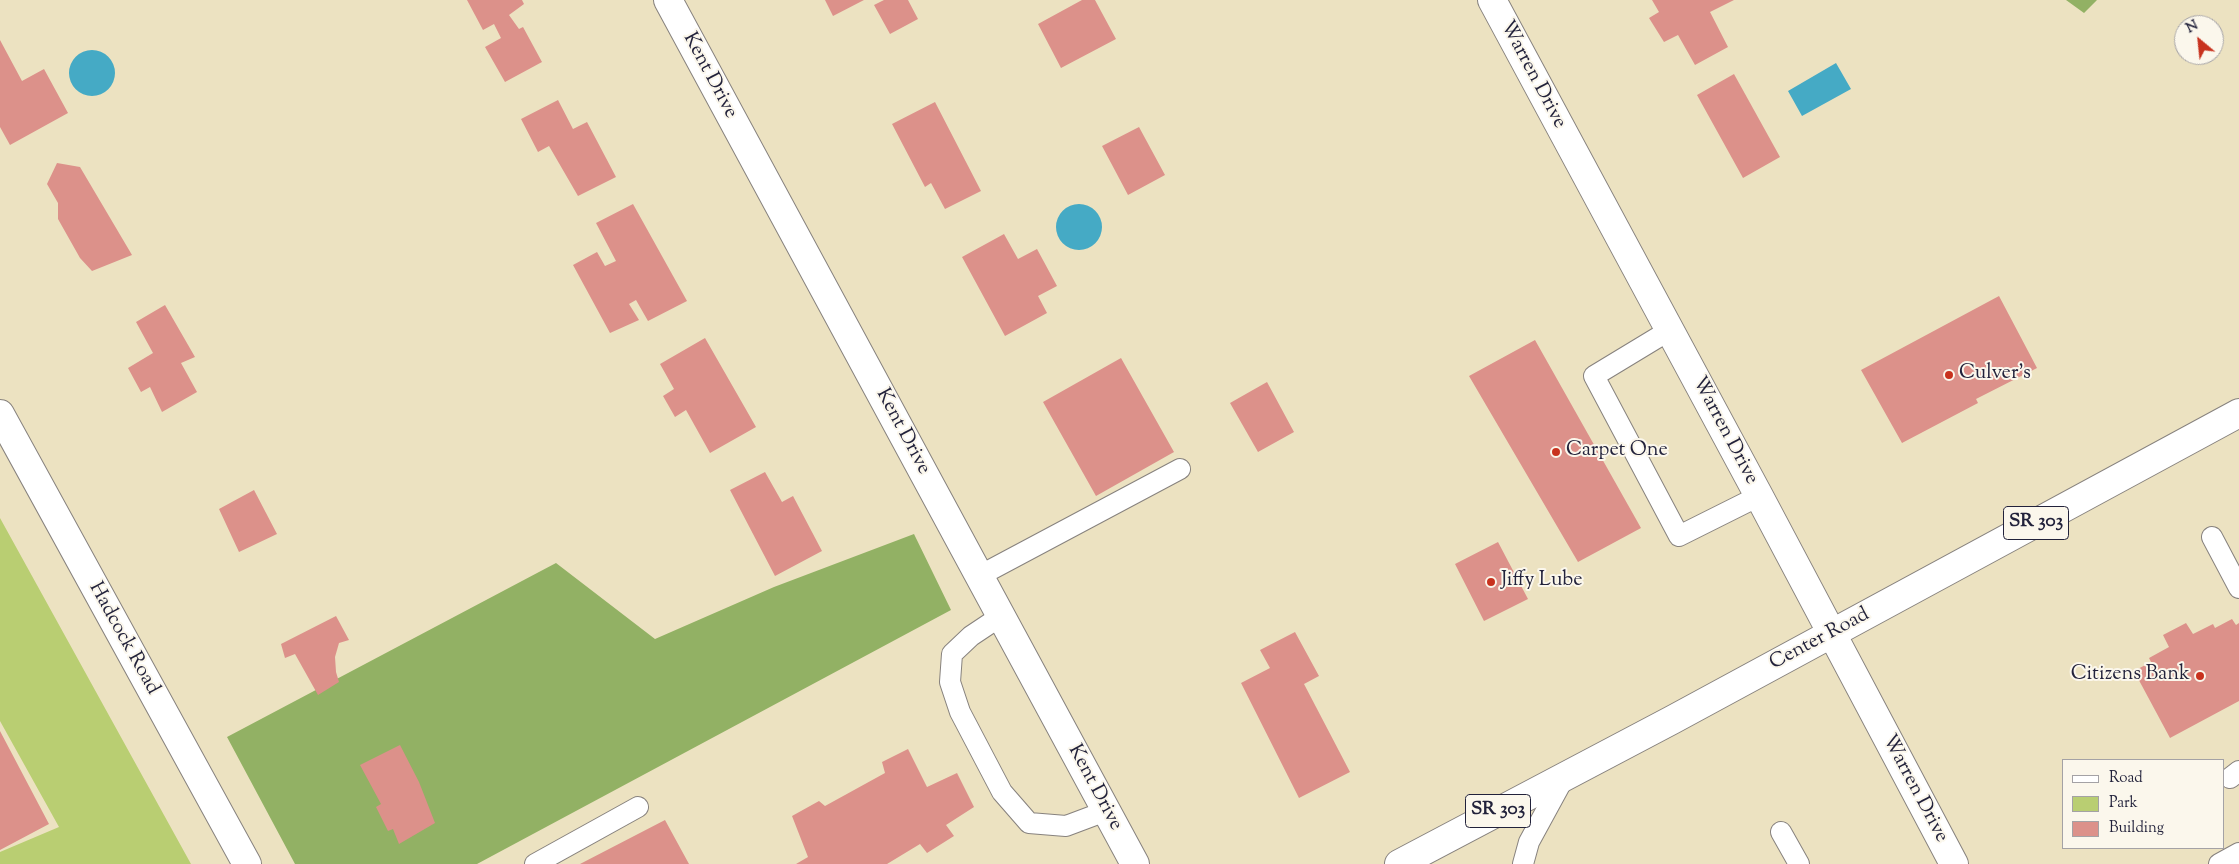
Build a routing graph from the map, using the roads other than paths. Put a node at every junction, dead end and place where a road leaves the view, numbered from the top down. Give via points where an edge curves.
1 (668, 0) edge
2 (1492, 0) edge
3 (1670, 330) junction
4 (2239, 413) edge
5 (0, 414) edge
6 (1180, 468) dead end
7 (1759, 496) junction
8 (2212, 537) dead end
9 (979, 576) junction
10 (2239, 588) edge
11 (1001, 616) junction
12 (1832, 634) junction
13 (1565, 776) junction
14 (638, 807) dead end
15 (1106, 810) junction
16 (1781, 832) dead end
17 (2239, 853) edge
18 (247, 864) edge
19 (535, 864) edge
20 (1135, 864) edge
21 (1399, 864) edge
22 (1524, 864) edge
23 (1798, 864) edge
24 (1954, 864) edge
25 (2219, 864) edge

1 - 9 street, Kent Drive
2 - 3 street, Warren Drive
3 - 7 street, Warren Drive
3 - 7 lane via 1594,376 1679,536
4 - 12 street, Center Road / SR 303
5 - 18 street, Hadcock Road
6 - 9 lane
7 - 12 street, Warren Drive
8 - 10 lane
9 - 11 street, Kent Drive
11 - 15 street, Kent Drive
11 - 15 lane via 971,636 952,654 950,682 960,712 1002,792 1029,822 1066,826
12 - 13 street, Center Road / SR 303
12 - 24 street, Warren Drive
13 - 21 street, Center Road / SR 303
13 - 22 lane via 1529,842
14 - 19 lane
15 - 20 street, Kent Drive
16 - 23 lane
17 - 25 lane

